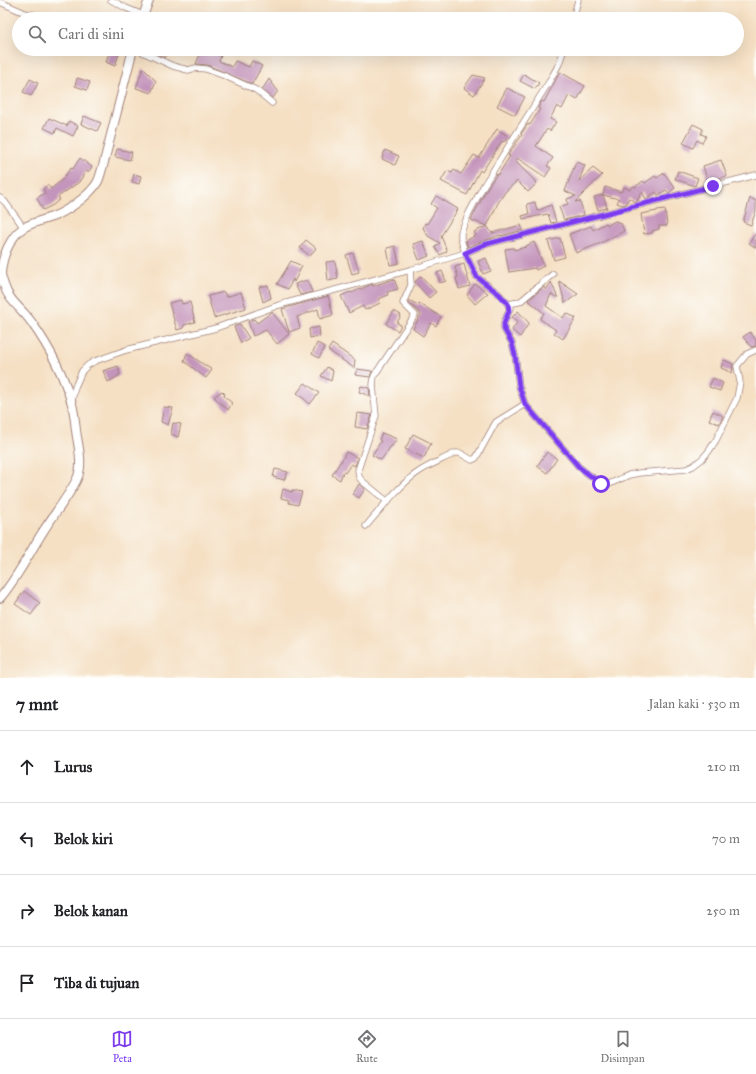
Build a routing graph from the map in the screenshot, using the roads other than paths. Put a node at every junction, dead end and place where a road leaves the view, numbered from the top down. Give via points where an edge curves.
1 (111, 0) edge
2 (149, 0) edge
3 (578, 0) edge
4 (0, 2) edge
5 (23, 12) edge
6 (134, 12) edge
7 (145, 12) edge
8 (575, 12) edge
9 (131, 56) edge
10 (152, 56) edge
11 (561, 56) edge
12 (272, 103) dead end
13 (756, 174) edge
14 (0, 198) edge
15 (24, 228) junction
16 (465, 253) junction
17 (410, 270) junction
18 (553, 274) dead end
19 (508, 304) junction
20 (756, 350) edge
21 (72, 404) junction
22 (525, 404) junction
23 (388, 502) junction
24 (366, 526) dead end
25 (0, 598) edge

1 - 6 street
2 - 7 main road
3 - 8 street
4 - 5 street
9 - 15 main road via 97,183 63,212
10 - 12 street via 188,70 206,69 225,76 256,90
11 - 16 street via 549,82 475,200 462,232
13 - 16 street via 483,245
14 - 15 street
15 - 21 main road via 7,250 1,275 9,298 30,320 50,353
16 - 17 street
16 - 19 street via 477,277
17 - 21 street via 279,305 216,328 126,350 95,361 82,371
17 - 23 street via 411,285 404,303 416,315 374,376 376,416 358,470 362,481
18 - 19 street via 519,302
19 - 22 street via 509,311 504,329 512,343 519,386
20 - 22 street via 747,354 737,366 740,382 737,398 712,446 702,459 686,469 639,473 607,485 601,484 579,467
21 - 25 main road via 80,454 79,474 12,583
22 - 23 street via 496,422 476,458 472,460 455,453 412,477
23 - 24 street

